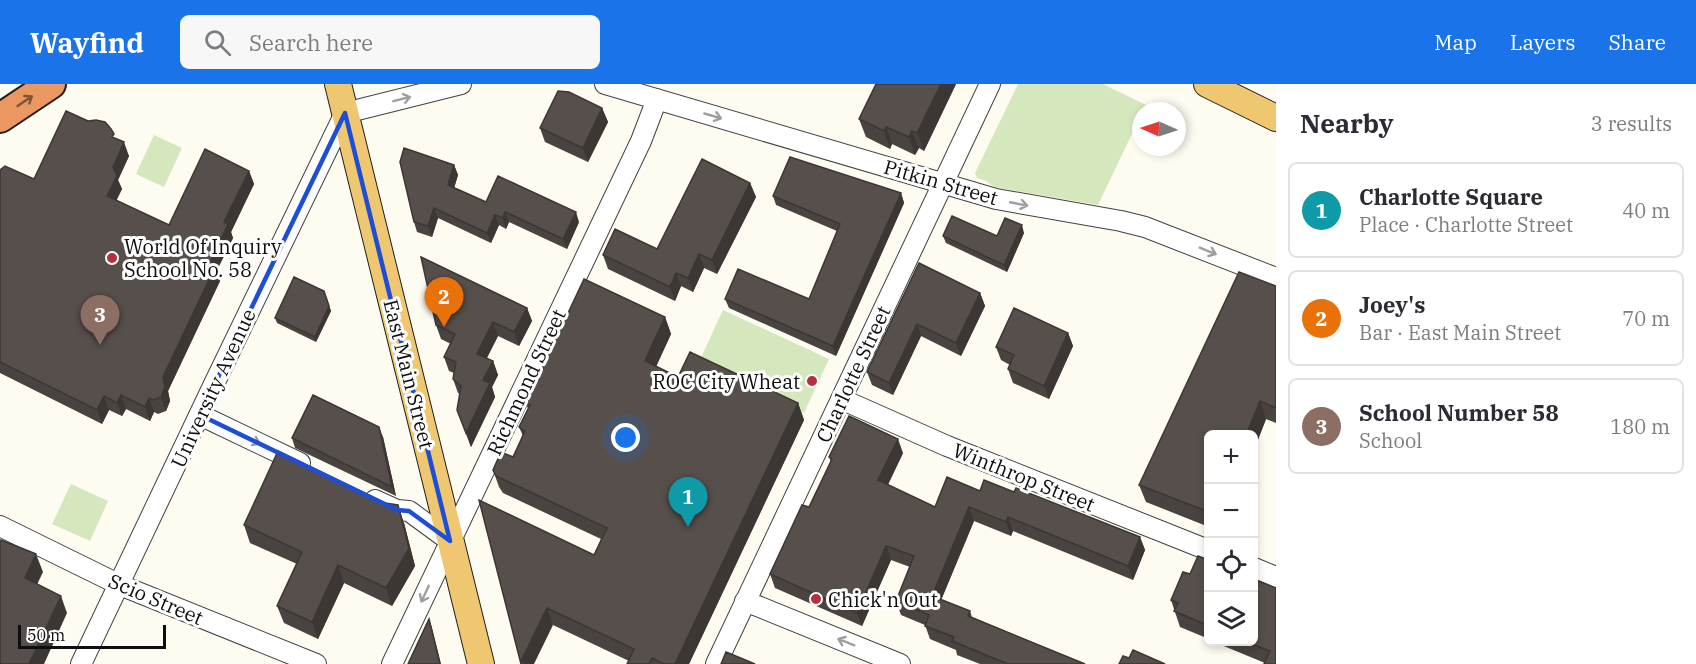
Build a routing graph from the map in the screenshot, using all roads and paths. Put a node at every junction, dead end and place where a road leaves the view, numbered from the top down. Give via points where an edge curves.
1 (51, 84) edge
2 (338, 84) edge
3 (461, 84) edge
4 (605, 84) edge
5 (990, 84) edge
6 (1207, 84) edge
7 (657, 99) junction
8 (345, 113) junction
9 (0, 118) edge
10 (1276, 118) edge
11 (942, 184) junction
12 (1276, 278) edge
13 (841, 399) junction
14 (200, 415) junction
15 (315, 470) edge
16 (356, 490) edge
17 (0, 526) edge
18 (450, 541) junction
19 (1204, 548) edge
20 (1258, 570) edge
21 (1276, 577) edge
22 (120, 585) junction
23 (745, 601) junction
24 (81, 664) edge
25 (316, 664) edge
26 (393, 664) edge
27 (481, 664) edge
28 (716, 664) edge
29 (900, 664) edge

9 -> 1 highway
2 - 8 main road, East Main Street
8 -> 3 street
4 - 7 street, Pitkin Street
5 - 11 street, Charlotte Street
6 - 10 main road
7 -> 11 street, Pitkin Street
7 - 18 street, Richmond Street via 641,141
8 - 14 street, University Avenue
8 - 18 main road, East Main Street
11 -> 12 street, Pitkin Street via 1016,203 1135,224
11 - 13 street, Charlotte Street
13 - 19 street, Winthrop Street via 947,446
13 - 23 street, Charlotte Street
14 -> 15 street
14 - 22 street, University Avenue
16 - 18 street via 397,510 409,511
17 - 22 street, Scio Street
18 -> 26 street, Richmond Street
18 - 27 main road, East Main Street
20 - 21 street
22 - 24 street, University Avenue
22 - 25 street, Scio Street
23 - 28 street, Charlotte Street
29 -> 23 street

